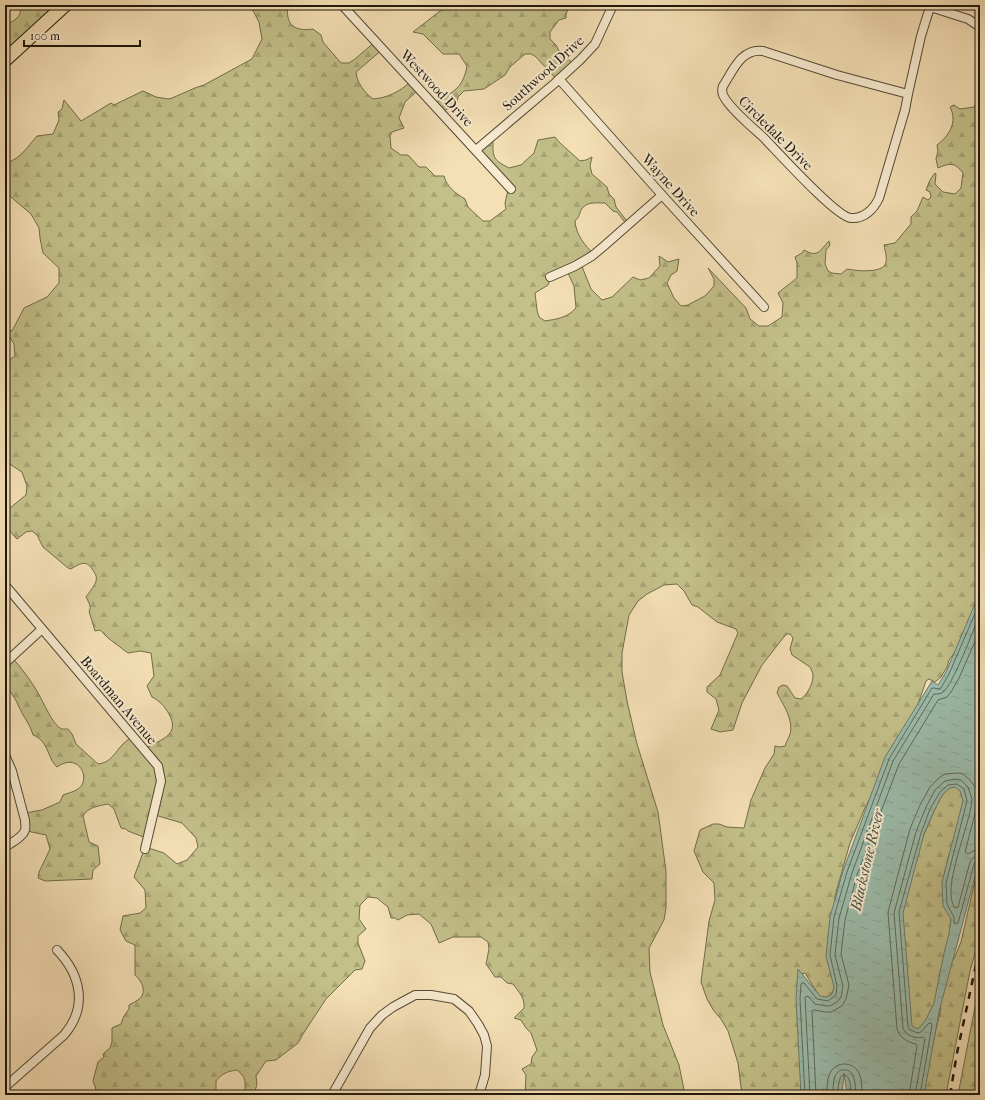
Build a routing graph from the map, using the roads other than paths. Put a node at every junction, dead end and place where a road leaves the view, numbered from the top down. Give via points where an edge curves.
1 (65, 5) edge
2 (342, 5) edge
3 (613, 5) edge
4 (927, 6) edge
5 (980, 27) edge
6 (5, 60) edge
7 (559, 79) junction
8 (908, 94) junction
9 (476, 150) junction
10 (511, 189) dead end
11 (662, 195) junction
12 (550, 277) dead end
13 (764, 307) dead end
14 (5, 585) edge
15 (42, 629) junction
16 (5, 663) edge
17 (5, 755) edge
18 (5, 847) edge
19 (145, 849) dead end
20 (57, 950) dead end
21 (5, 1087) edge
22 (332, 1095) edge
23 (480, 1095) edge

1 - 6 main road
2 - 9 street, Westwood Drive
3 - 7 street, Southwood Drive via 595,44
4 - 5 street via 968,19
4 - 8 street, Circledale Drive
7 - 9 street, Southwood Drive
7 - 11 street, Wayne Drive
8 - 8 street, Circledale Drive via 879,198 871,211 856,218 849,218 822,197 746,122 727,102 722,91 742,57 756,50
9 - 10 street, Westwood Drive
11 - 12 street via 592,256
11 - 13 street, Wayne Drive
14 - 15 street, Boardman Avenue
15 - 16 street
15 - 19 street, Boardman Avenue via 158,766 161,781
17 - 18 street via 25,820 25,832
20 - 21 street via 72,968 78,985 79,1004 74,1021 64,1035
22 - 23 street via 370,1028 382,1015 415,995 454,999 478,1024 487,1046 485,1075

